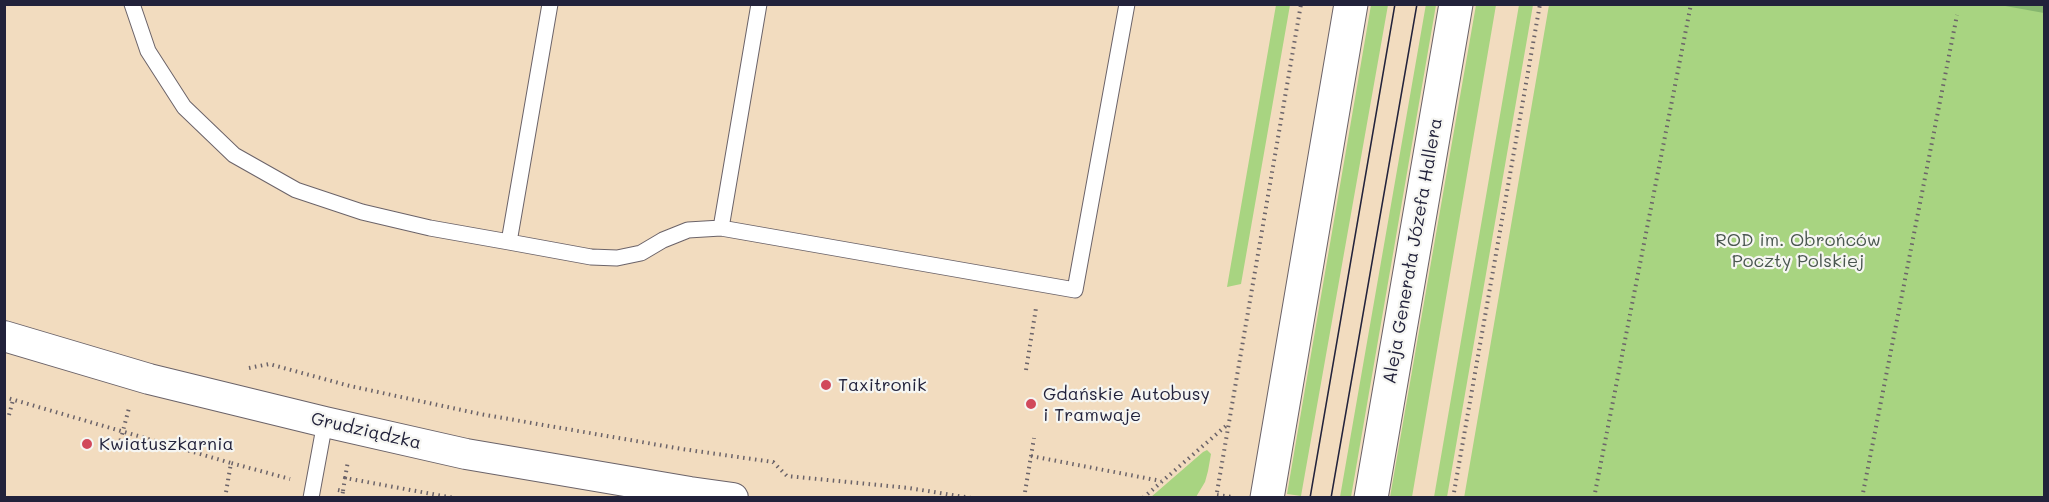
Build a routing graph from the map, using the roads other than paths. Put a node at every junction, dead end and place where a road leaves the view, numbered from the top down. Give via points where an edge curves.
1 (132, 4) edge
2 (550, 4) edge
3 (759, 4) edge
4 (1126, 4) edge
5 (1351, 4) edge
6 (1456, 4) edge
7 (721, 228) junction
8 (509, 242) junction
9 (4, 336) edge
10 (325, 422) junction
11 (312, 491) edge
12 (690, 495) edge
13 (733, 498) edge
14 (1267, 498) edge
15 (1371, 498) edge

1 - 8 lane via 148,51 184,107 234,155 296,190 362,212
2 - 8 lane
3 - 7 lane
4 - 7 lane via 1075,290
5 - 14 main road
6 - 15 main road, Aleja Generała Józefa Hallera
7 - 8 lane via 688,230 641,253 617,258
9 - 10 street, Grudziądzka via 149,379
10 - 11 lane
10 - 12 street, Grudziądzka via 466,454
12 - 13 street, Grudziądzka

